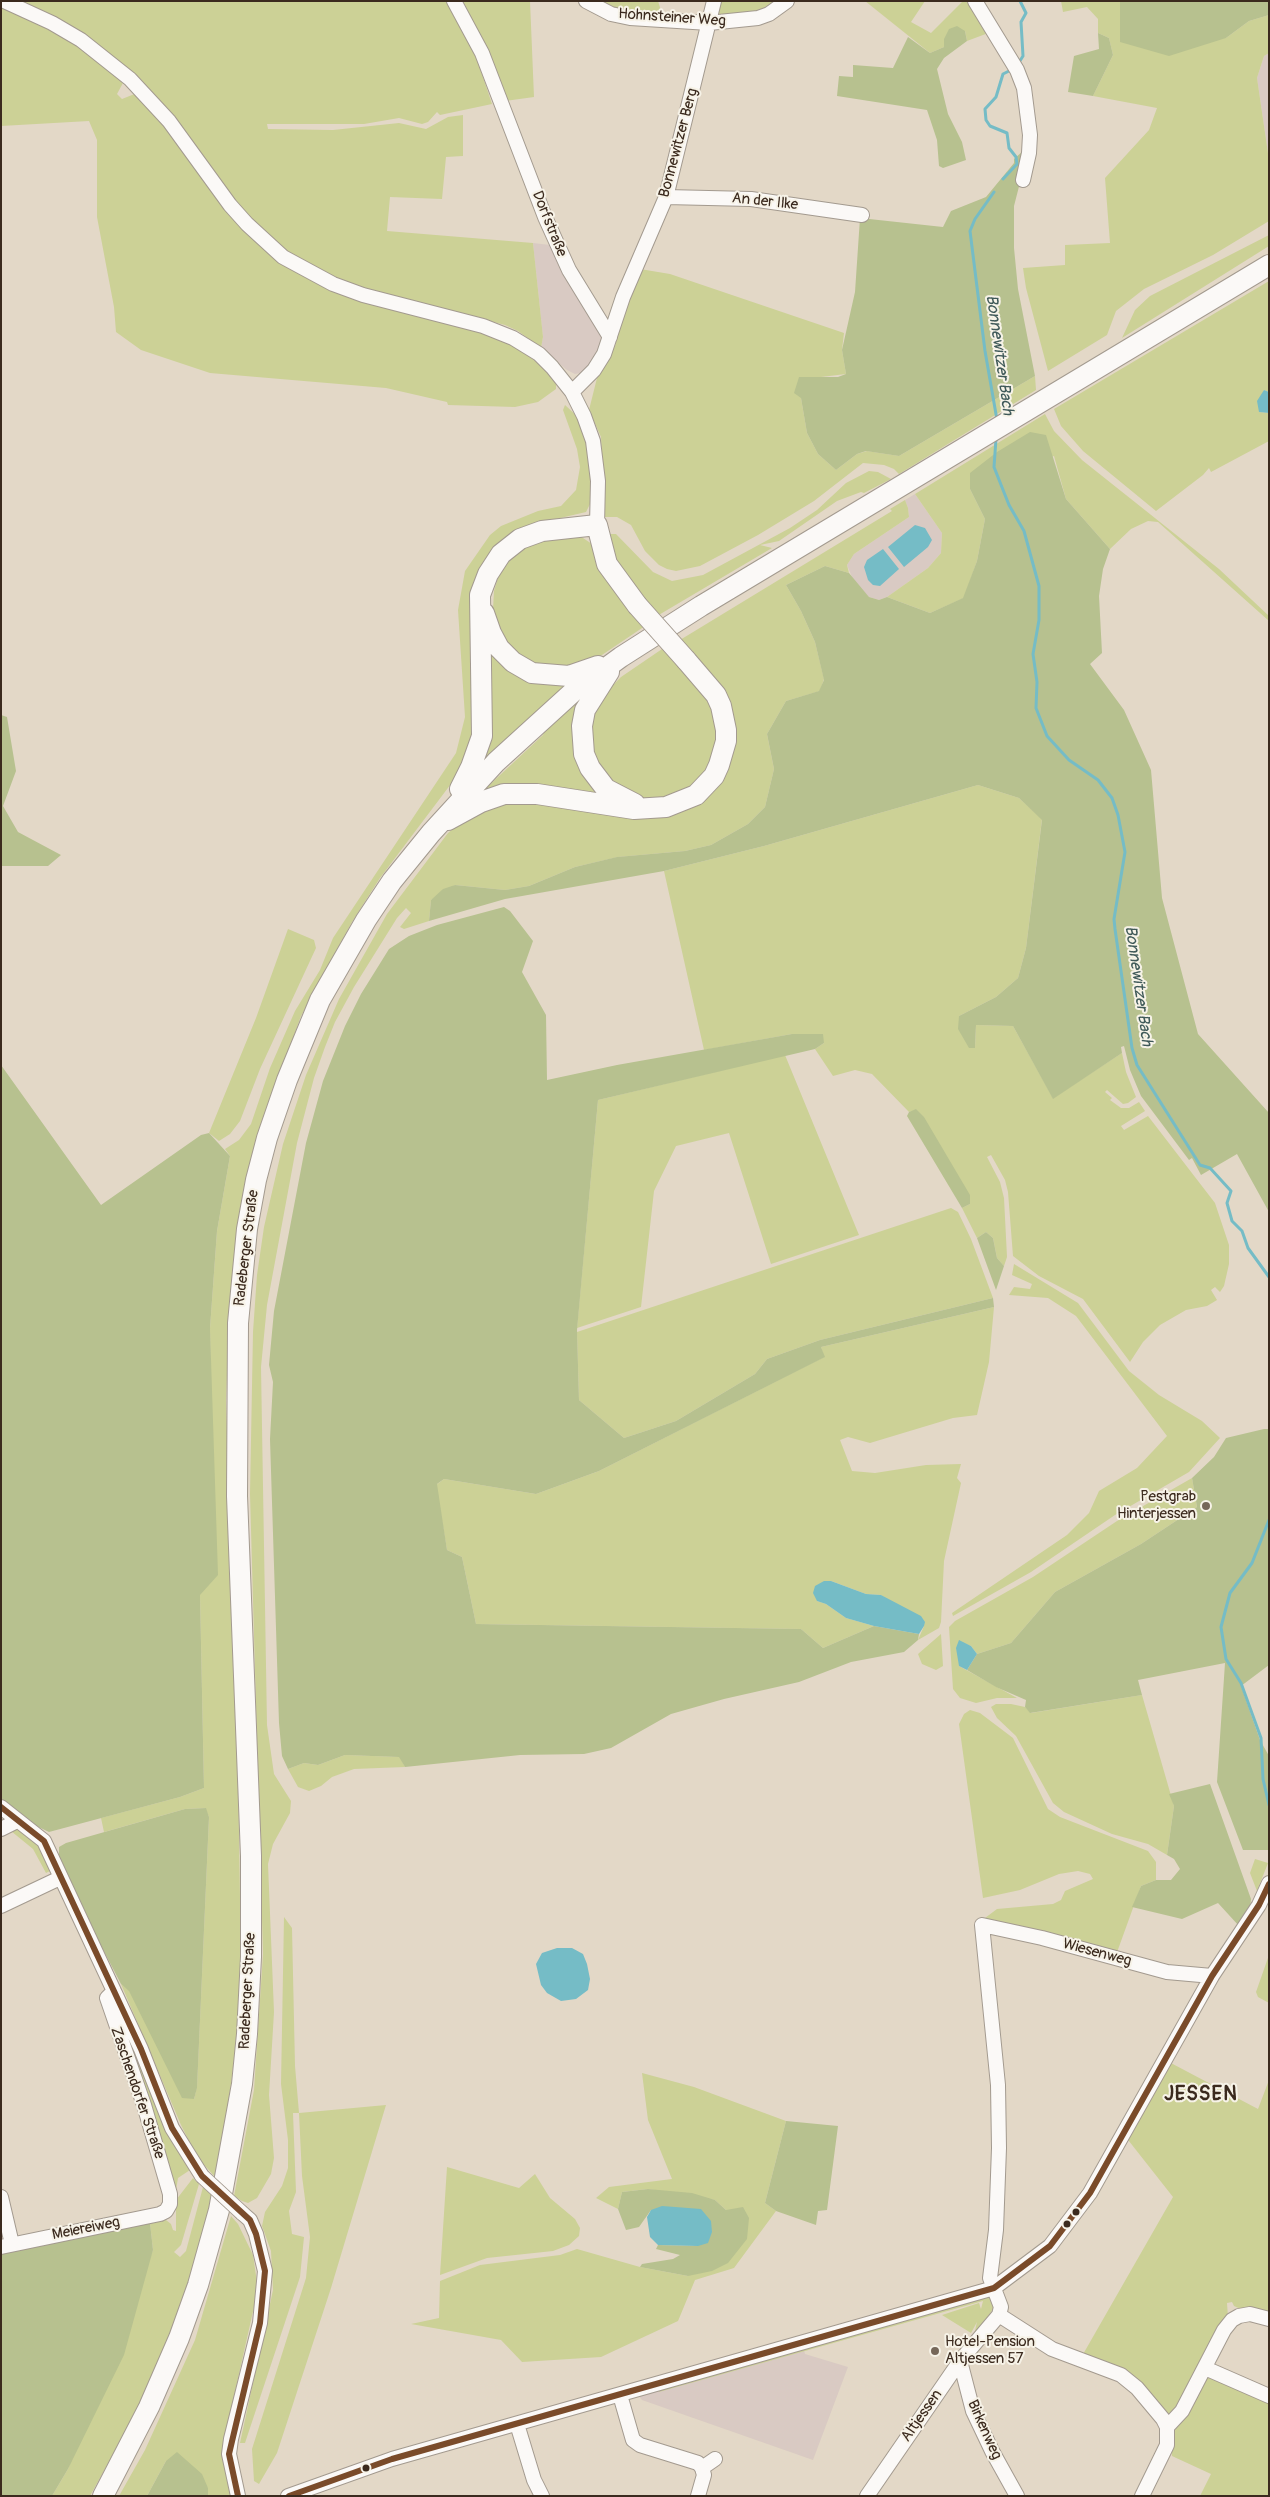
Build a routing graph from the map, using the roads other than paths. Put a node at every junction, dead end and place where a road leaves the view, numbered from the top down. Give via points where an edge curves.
1 (4, 1) edge
2 (454, 1) edge
3 (586, 1) edge
4 (714, 1) edge
5 (787, 1) edge
6 (975, 1) edge
7 (709, 23) junction
8 (1023, 180) dead end
9 (666, 197) junction
10 (862, 215) dead end
11 (1269, 265) edge
12 (610, 337) junction
13 (572, 392) junction
14 (597, 525) junction
15 (483, 586) junction
16 (621, 657) junction
17 (653, 809) junction
18 (447, 813) junction
19 (431, 833) junction
20 (1, 1807) edge
21 (17, 1821) junction
22 (1, 1829) edge
23 (60, 1878) junction
24 (1269, 1883) edge
25 (1, 1906) edge
26 (1212, 1976) junction
27 (114, 1990) junction
28 (1, 2197) edge
29 (168, 2207) joint
30 (7, 2245) edge
31 (994, 2288) junction
32 (999, 2315) junction
33 (1269, 2319) edge
34 (960, 2361) junction
35 (1205, 2368) junction
36 (620, 2395) junction
37 (1269, 2396) edge
38 (517, 2424) junction
39 (1167, 2427) junction
40 (715, 2459) dead end
41 (702, 2468) junction
42 (104, 2496) edge
43 (238, 2496) edge
44 (288, 2496) edge
45 (542, 2496) edge
46 (698, 2496) edge
47 (867, 2496) edge
48 (1017, 2496) edge
49 (1142, 2496) edge

1 - 13 street via 81,40 130,79 169,121 230,205 283,257 310,274 362,295 501,332 539,354
2 - 12 street, Dorfstraße via 482,53 545,217 569,270
3 - 7 street, Hohnsteiner Weg via 611,14 630,18
4 - 7 street, Bonnewitzer Berg
5 - 7 street, Hohnsteiner Weg via 758,18
6 - 8 street via 1017,70 1026,93 1030,135
7 - 9 street, Bonnewitzer Berg
9 - 10 street, An der Ilke via 751,199
9 - 12 street, Bonnewitzer Berg via 623,297
11 - 16 highway
12 - 13 street, Bonnewitzer Berg via 594,370
13 - 14 street via 593,441 598,481
14 - 15 highway via 542,531 520,539 494,562
14 - 17 highway, bridge via 607,564 624,591 716,695 724,719 726,741 719,764 706,786 687,800
15 - 16 highway via 486,619 499,648 513,662 532,673 568,676
15 - 18 highway via 479,607 482,736 466,779
16 - 17 highway via 605,676 585,710 582,726 584,754 606,790 619,798
16 - 18 highway via 543,717
17 - 19 highway via 613,807 537,794 504,794 465,809
18 - 19 highway, Radeberger Straße
19 - 42 highway, Radeberger Straße via 392,881 366,920 320,1000 267,1138 247,1229 238,1323 236,1391 248,1786 251,1967 247,2034 231,2151 198,2285 149,2407
20 - 21 street
21 - 22 street
21 - 23 street via 44,1841
23 - 25 street
23 - 27 street
24 - 26 street
26 - 31 street via 1090,2193 1050,2246
26 - 31 street, Wiesenweg via 1167,1972 982,1925 998,2084 1000,2148 990,2278
27 - 29 street, Zaschendorfer Straße via 106,1998 144,2105 170,2194
27 - 43 street, bridge via 172,2128 202,2176 250,2220 256,2234 265,2271 260,2324 229,2454
28 - 30 street
29 - 30 street, Meiereiweg via 160,2214
31 - 32 street via 1001,2306
31 - 36 street
32 - 34 street, Altjessen
32 - 39 street via 1052,2348 1121,2375 1136,2388
33 - 35 street via 1250,2314 1232,2320
34 - 47 street, Altjessen
34 - 48 street, Birkenweg via 973,2411
35 - 37 street
35 - 39 street via 1182,2411
36 - 38 street
36 - 41 street via 633,2440 698,2463
38 - 44 street via 392,2459
38 - 45 street
39 - 49 street via 1167,2445
40 - 41 street
41 - 46 street via 704,2474

